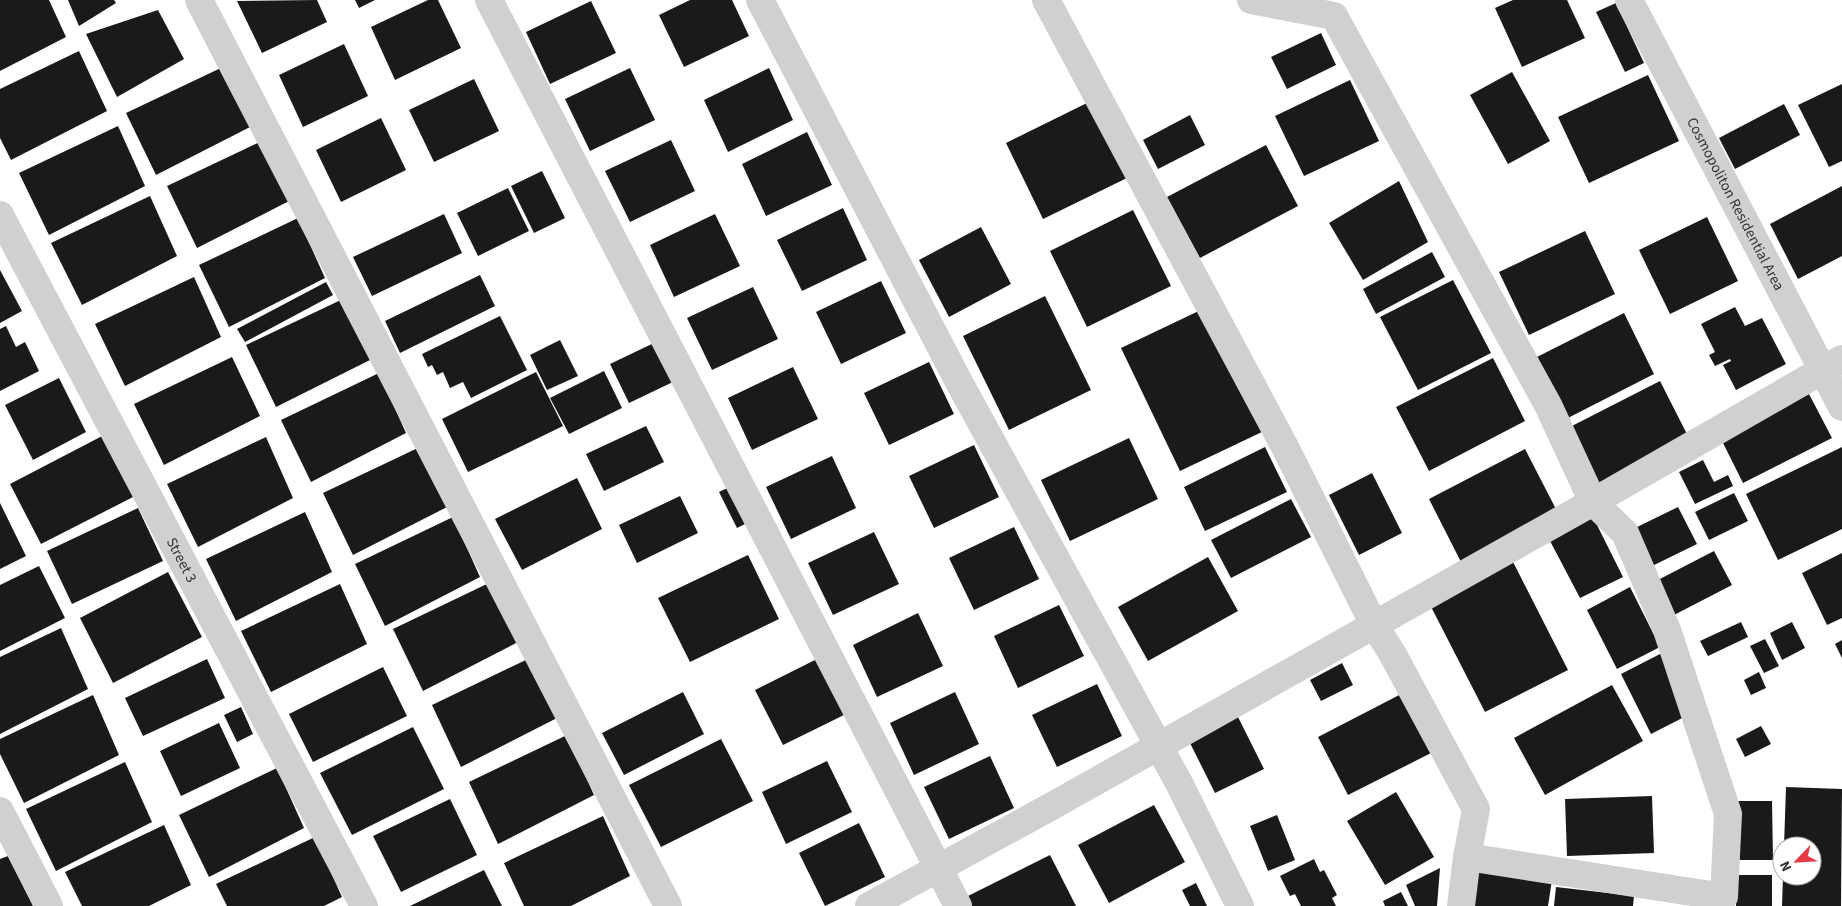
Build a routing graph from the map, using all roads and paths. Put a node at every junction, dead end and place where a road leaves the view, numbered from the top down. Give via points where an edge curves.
1 (178, 0) edge
2 (199, 0) edge
3 (489, 0) edge
4 (760, 0) edge
5 (1046, 0) edge
6 (1251, 0) edge
7 (1629, 0) edge
8 (213, 27) junction
9 (0, 215) edge
10 (1832, 364) edge
11 (1842, 407) edge
12 (1593, 502) junction
13 (1374, 625) junction
14 (1159, 746) junction
15 (0, 811) edge
16 (1467, 857) junction
17 (938, 868) junction
18 (49, 906) edge
19 (364, 906) edge
20 (668, 906) edge
21 (869, 906) edge
22 (958, 906) edge
23 (1240, 906) edge
24 (1460, 906) edge

1 - 8 street
2 - 8 street
3 - 17 street
4 - 14 street via 960,384
5 - 13 street via 1286,449
6 - 12 street via 1334,16 1548,405
7 - 10 street, Cosmopoliton Residential Area
8 - 20 street
9 - 19 street, Street 3
10 - 11 street, Cosmopoliton Residential Area
10 - 12 street
12 - 13 street
12 - 16 street via 1625,533 1667,630 1722,795 1728,814 1724,896
13 - 14 street
13 - 16 street via 1392,652 1476,808
14 - 17 street
14 - 23 street
15 - 18 street
16 - 24 street
17 - 21 street
17 - 22 street

